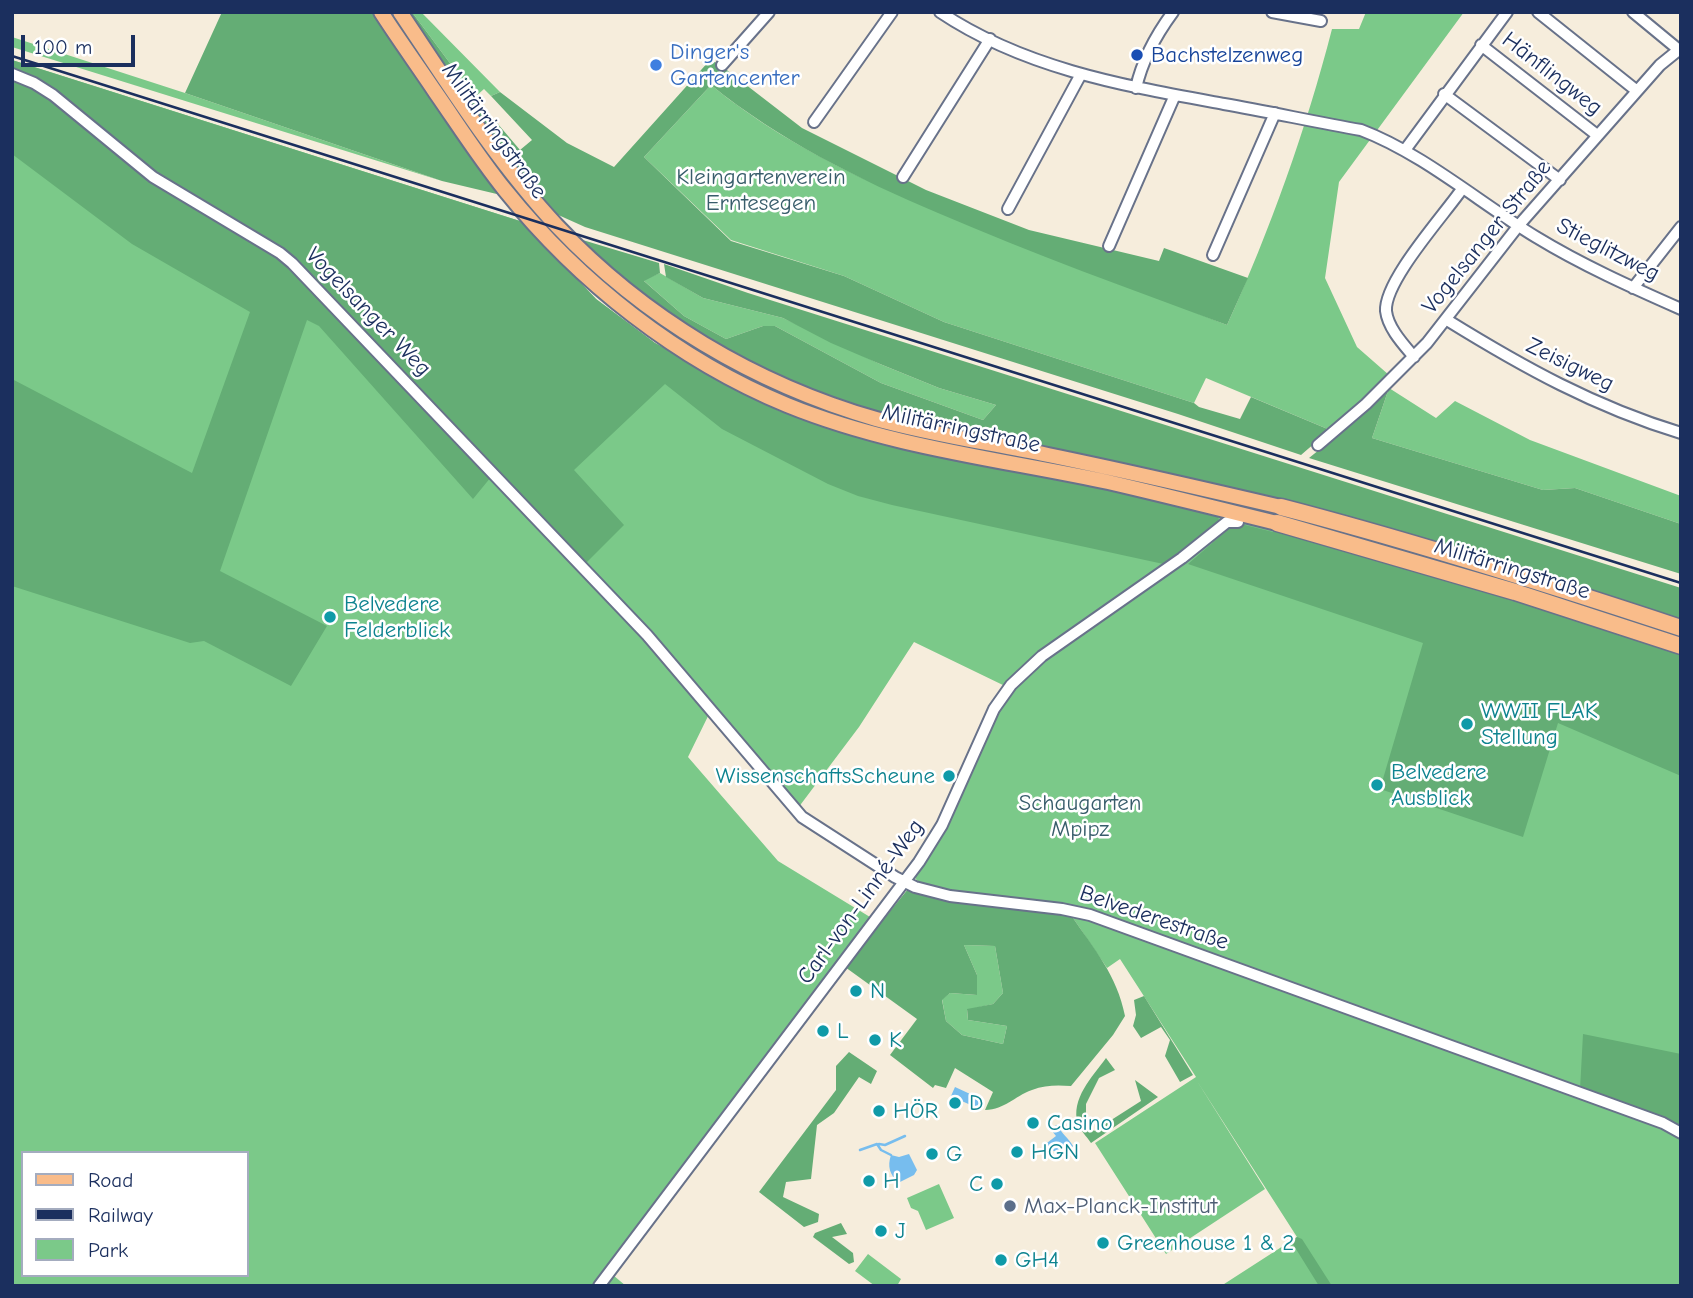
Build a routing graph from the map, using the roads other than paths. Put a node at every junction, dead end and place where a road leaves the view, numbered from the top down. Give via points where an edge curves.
1 (381, 12) edge
2 (400, 12) edge
3 (769, 12) edge
4 (892, 12) edge
5 (940, 12) edge
6 (1173, 12) edge
7 (1272, 12) edge
8 (1507, 12) edge
9 (1538, 12) edge
10 (1633, 12) edge
11 (1321, 21) dead end
12 (990, 39) junction
13 (1481, 45) junction
14 (1680, 49) edge
15 (722, 65) dead end
16 (12, 74) edge
17 (1081, 74) junction
18 (1136, 88) junction
19 (1637, 91) junction
20 (1444, 94) junction
21 (1175, 95) junction
22 (1275, 114) junction
23 (814, 122) dead end
24 (1597, 135) junction
25 (1405, 150) junction
26 (903, 177) dead end
27 (1560, 180) junction
28 (1462, 189) junction
29 (1007, 209) dead end
30 (1519, 225) junction
31 (1681, 227) edge
32 (1108, 246) dead end
33 (1213, 255) dead end
34 (1633, 288) junction
35 (1681, 309) edge
36 (1447, 320) junction
37 (1413, 357) junction
38 (1681, 433) edge
39 (1318, 445) dead end
40 (1282, 507) joint
41 (1238, 522) dead end
42 (1277, 523) joint
43 (1681, 628) edge
44 (647, 635) joint
45 (1681, 646) edge
46 (904, 882) junction
47 (1681, 1133) edge
48 (599, 1286) edge

1 - 42 main road, Militärringstraße via 505,190 541,231 621,306 695,358 786,404 872,434
2 - 40 main road, Militärringstraße via 463,105 557,225 631,294 705,346 793,390 877,419
3 - 15 street
4 - 23 street
5 - 12 street, Stieglitzweg
6 - 18 street via 1151,47
7 - 11 street
8 - 13 street
9 - 19 street
10 - 14 street
12 - 17 street, Stieglitzweg
12 - 26 street
13 - 20 street
13 - 24 street, Hänflingweg
14 - 19 street, Vogelsanger Straße
16 - 44 street, Vogelsanger Weg via 53,95 153,177 292,263
17 - 18 street, Stieglitzweg
17 - 29 street
18 - 21 street, Stieglitzweg
19 - 24 street, Vogelsanger Straße
20 - 25 street
20 - 27 street
21 - 22 street, Stieglitzweg
21 - 32 street
22 - 25 street, Stieglitzweg via 1361,130
22 - 33 street
24 - 27 street, Vogelsanger Straße
25 - 28 street, Stieglitzweg
27 - 30 street, Vogelsanger Straße
28 - 30 street, Stieglitzweg
28 - 37 street via 1401,272 1388,299 1388,318
30 - 34 street, Stieglitzweg
30 - 36 street, Vogelsanger Straße
31 - 34 street
34 - 35 street, Stieglitzweg
36 - 37 street, Vogelsanger Straße
36 - 38 street, Zeisigweg via 1595,403
37 - 39 street, Vogelsanger Straße
40 - 43 highway, Militärringstraße via 1517,574
41 - 46 street, Carl-von-Linné-Weg via 1227,522 1042,656 1011,685 994,709 942,825
42 - 45 highway, Militärringstraße
44 - 46 street, Belvederestraße via 802,817
46 - 47 street, Belvederestraße via 942,894 1090,915
46 - 48 street, Carl-von-Linné-Weg

